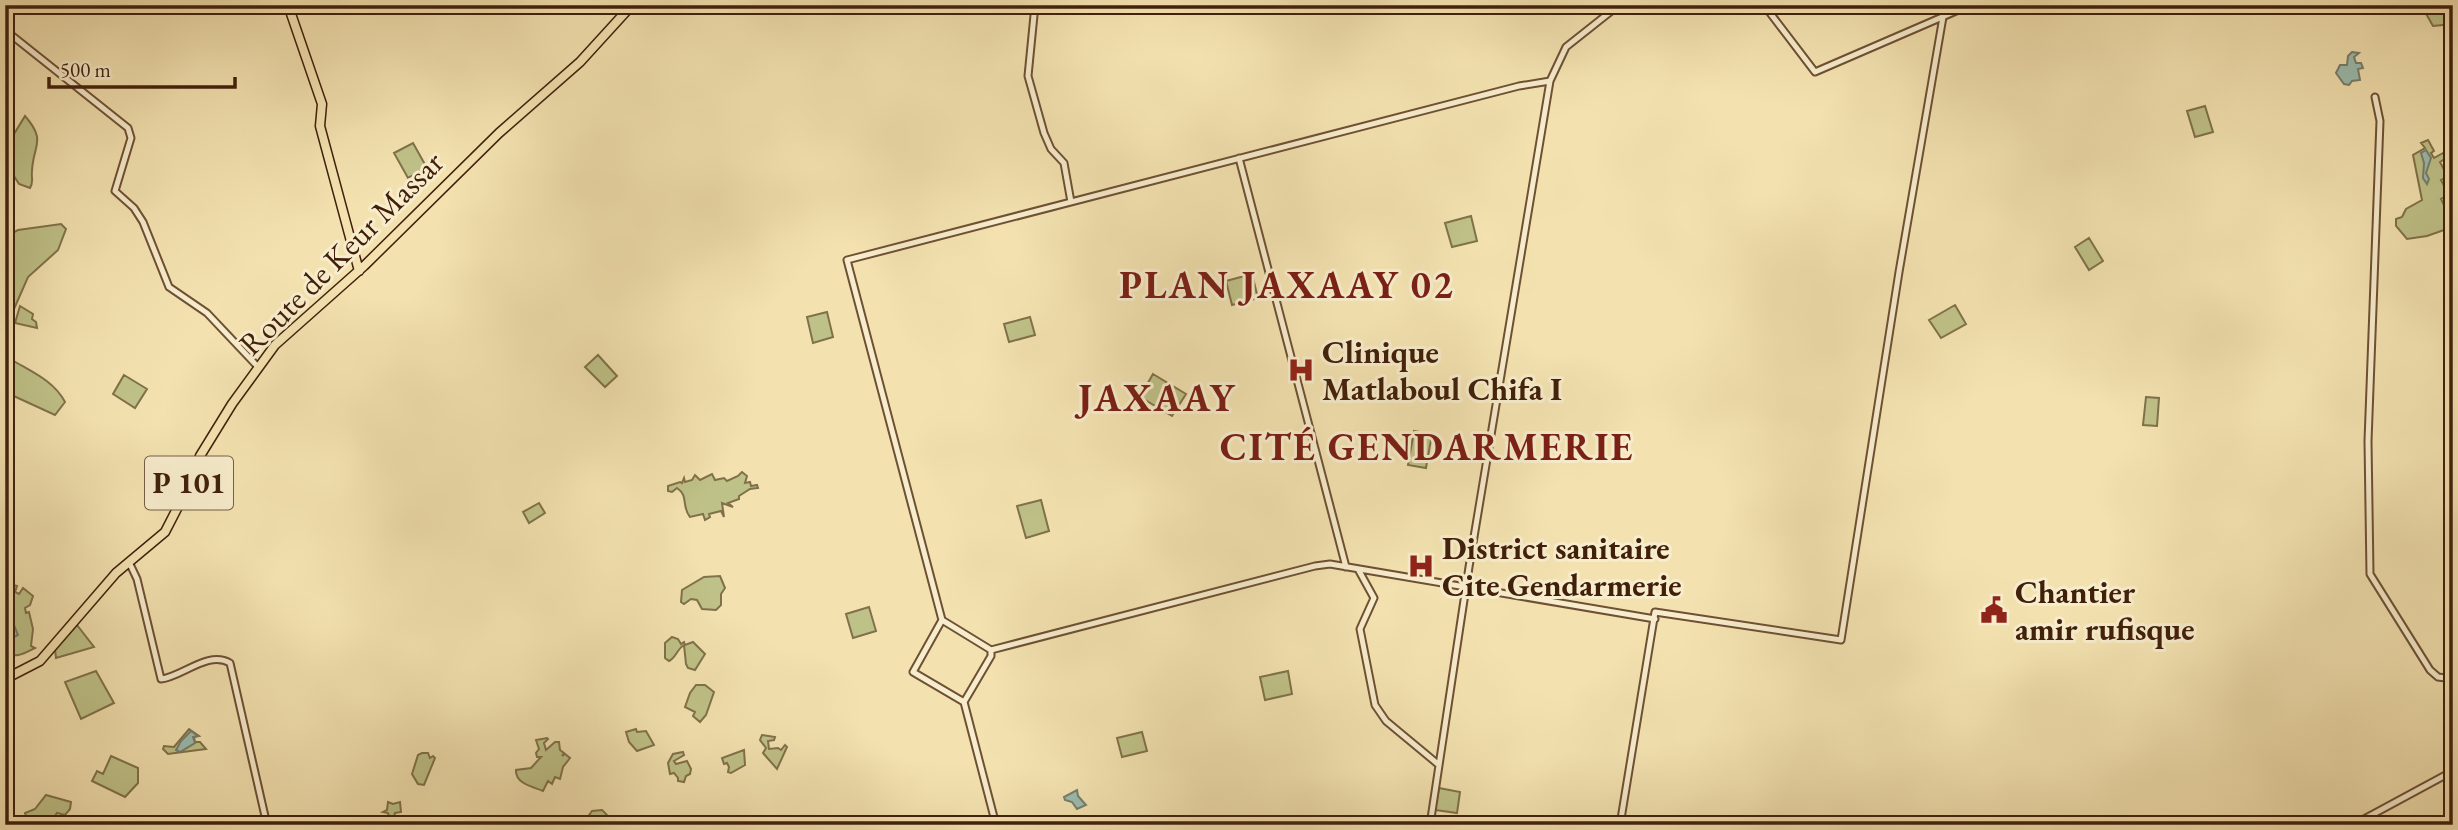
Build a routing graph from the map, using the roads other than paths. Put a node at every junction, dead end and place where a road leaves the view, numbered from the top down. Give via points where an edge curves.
1 (288, 5) edge
2 (632, 5) edge
3 (1035, 5) edge
4 (1619, 5) edge
5 (1764, 5) edge
6 (1970, 5) edge
7 (1943, 17) junction
8 (5, 30) edge
9 (1550, 81) junction
10 (2375, 97) dead end
11 (1238, 159) junction
12 (1071, 202) junction
13 (359, 271) junction
14 (258, 367) junction
15 (130, 562) junction
16 (1350, 566) junction
17 (1468, 586) junction
18 (1655, 619) junction
19 (942, 620) junction
20 (992, 650) junction
21 (2453, 679) edge
22 (5, 680) edge
23 (964, 702) junction
24 (1439, 765) junction
25 (2453, 771) edge
26 (267, 825) edge
27 (996, 825) edge
28 (1430, 825) edge
29 (1620, 825) edge
30 (2353, 825) edge

1 - 13 main road via 322,104 320,126
2 - 13 main road, Route de Keur Massar / P 101 via 585,56
3 - 12 street via 1028,76 1044,134 1064,163
4 - 9 street via 1566,47
5 - 7 street via 1815,72
6 - 7 street
7 - 18 street via 1841,640 1655,611
8 - 14 street via 128,128 131,138 115,191 143,222 170,289 207,313
9 - 11 street
9 - 17 street
10 - 21 street via 2380,121 2368,441 2370,574 2430,670 2438,677
11 - 12 street
11 - 16 street
12 - 19 street via 847,260
13 - 14 main road, Route de Keur Massar / P 101 via 297,323
14 - 15 main road, Route de Keur Massar / P 101 via 200,456 165,532
15 - 22 main road, Route de Keur Massar / P 101 via 40,661
15 - 26 street via 161,679 200,664 230,663
16 - 17 street
16 - 20 street via 1315,565
16 - 24 street via 1374,598 1360,629 1375,705 1386,721
17 - 18 street
17 - 24 street
18 - 29 street
19 - 20 street
19 - 23 street via 913,671
20 - 23 street
23 - 27 street
24 - 28 street
25 - 30 street

